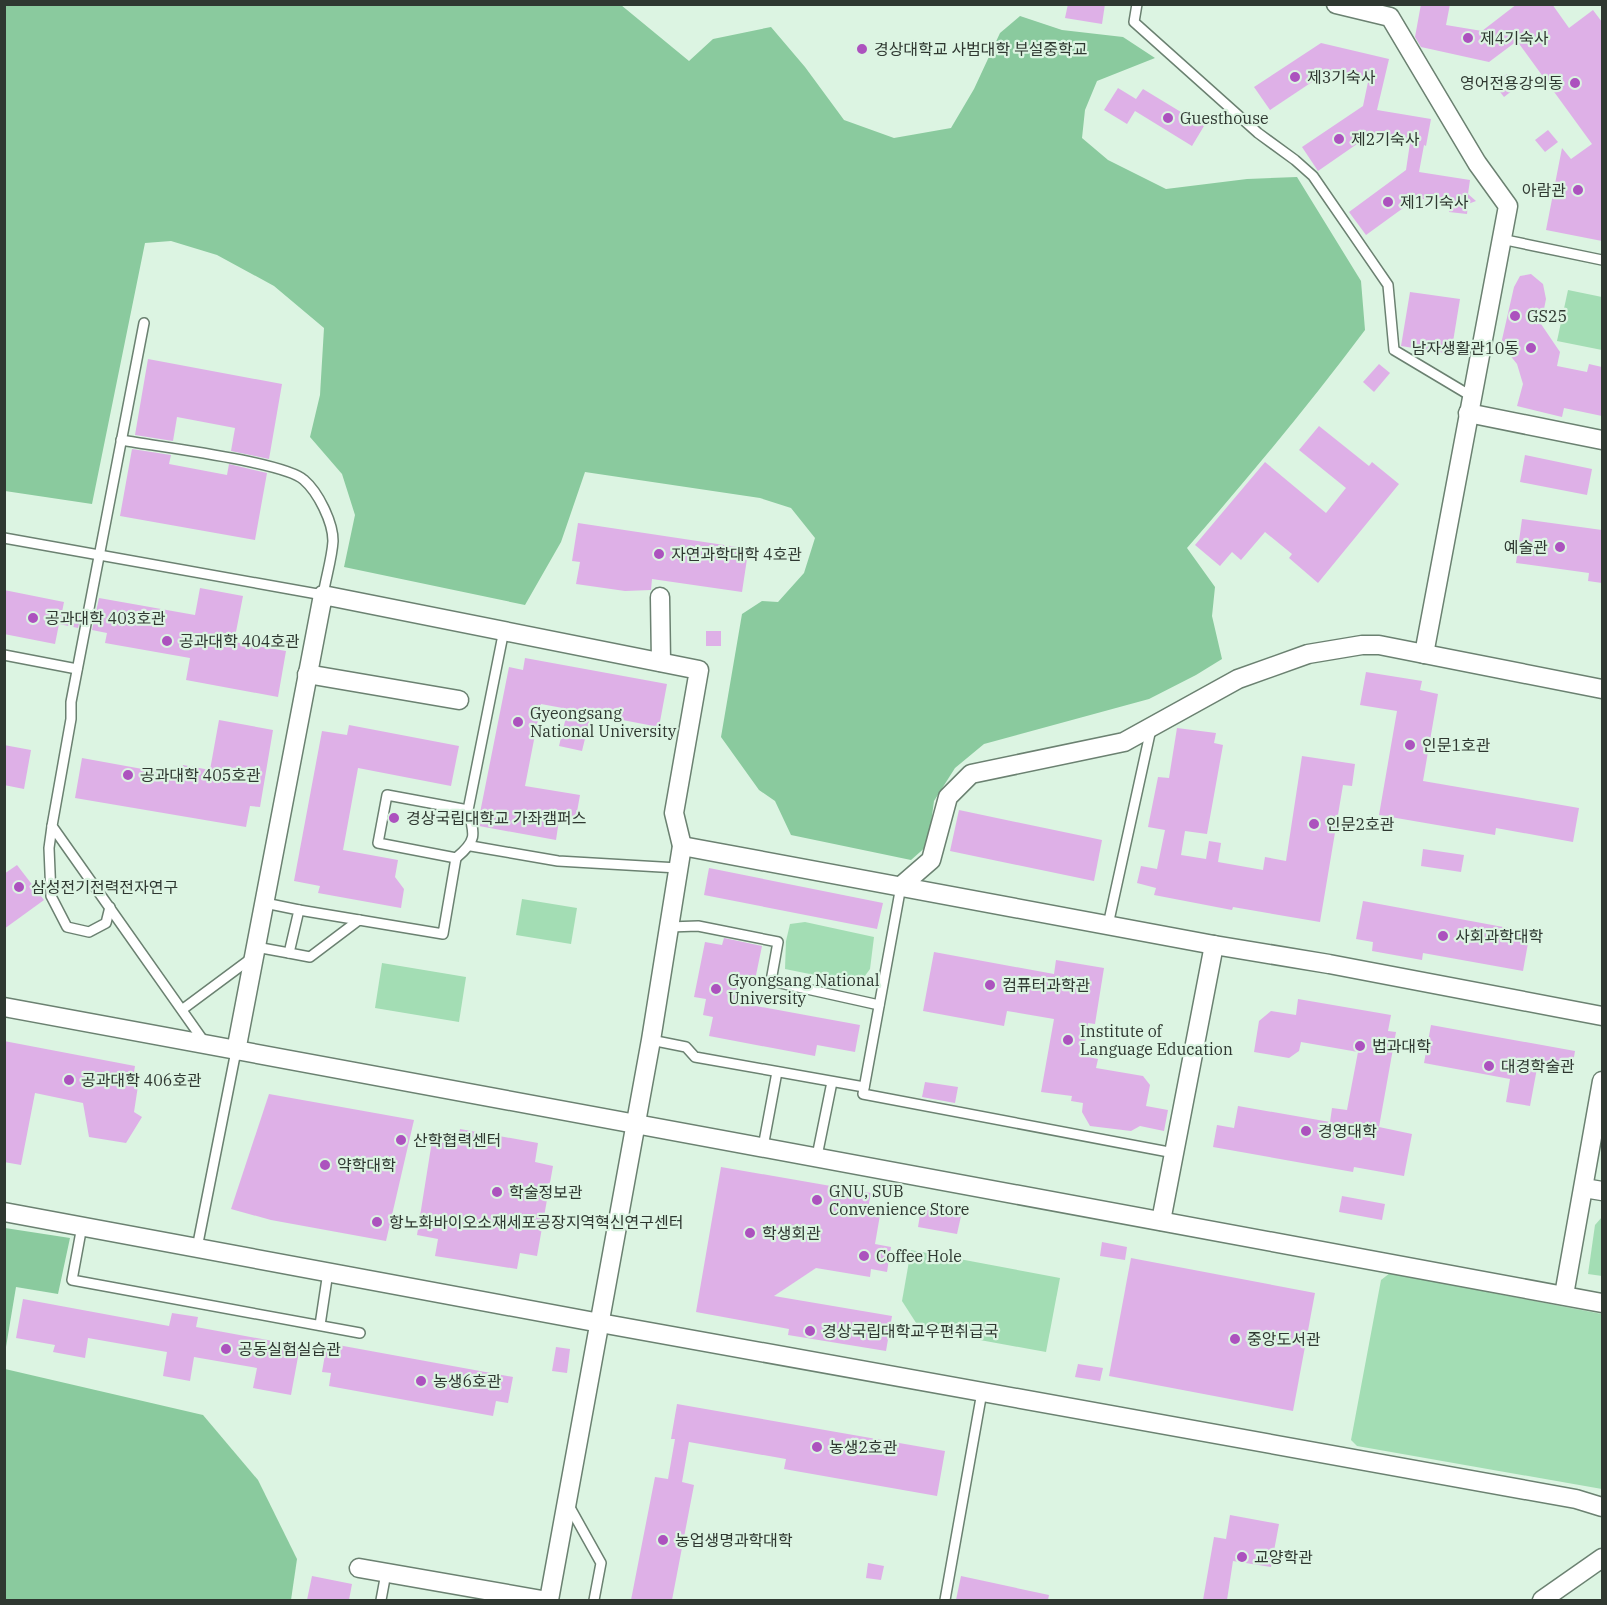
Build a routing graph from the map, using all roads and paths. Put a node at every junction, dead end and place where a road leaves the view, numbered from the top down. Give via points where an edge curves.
1 (1137, 4) edge
2 (1336, 4) edge
3 (1501, 239) junction
4 (1602, 260) edge
5 (144, 323) dead end
6 (1470, 405) junction
7 (121, 440) junction
8 (1602, 440) edge
9 (4, 538) edge
10 (99, 556) junction
11 (323, 595) junction
12 (660, 597) dead end
13 (504, 630) junction
14 (1424, 654) junction
15 (4, 655) edge
16 (661, 662) junction
17 (78, 669) junction
18 (307, 674) junction
19 (1602, 689) edge
20 (459, 700) dead end
21 (1152, 727) junction
22 (468, 810) junction
23 (52, 826) junction
24 (471, 846) junction
25 (682, 846) junction
26 (456, 858) junction
27 (678, 868) junction
28 (901, 886) junction
29 (265, 903) junction
30 (110, 907) junction
31 (299, 910) junction
32 (359, 920) junction
33 (1108, 925) junction
34 (669, 927) junction
35 (1214, 945) junction
36 (255, 951) junction
37 (289, 953) junction
38 (879, 1005) junction
39 (4, 1007) edge
40 (183, 1009) junction
41 (1602, 1016) edge
42 (651, 1040) junction
43 (206, 1045) junction
44 (236, 1051) junction
45 (777, 1072) junction
46 (1602, 1081) edge
47 (832, 1082) junction
48 (864, 1087) junction
49 (636, 1124) junction
50 (763, 1146) junction
51 (1173, 1153) junction
52 (817, 1156) junction
53 (1584, 1188) junction
54 (1602, 1191) edge
55 (4, 1212) edge
56 (1161, 1221) junction
57 (82, 1226) junction
58 (197, 1248) junction
59 (328, 1272) junction
60 (1564, 1295) junction
61 (1602, 1303) edge
62 (600, 1323) junction
63 (320, 1325) junction
64 (360, 1333) dead end
65 (982, 1392) junction
66 (568, 1503) junction
67 (1602, 1507) edge
68 (1602, 1558) edge
69 (359, 1568) dead end
70 (386, 1573) junction
71 (381, 1600) edge
72 (542, 1600) edge
73 (549, 1600) edge
74 (594, 1600) edge
75 (945, 1600) edge
76 (1542, 1600) edge

1 - 6 lane via 1134,22 1258,133 1313,176 1388,285 1394,350
2 - 3 street via 1390,17 1477,163 1508,206
3 - 4 lane
3 - 6 street
5 - 7 lane
6 - 8 street
6 - 14 street
7 - 10 lane
7 - 11 lane via 273,467 303,479 329,519 333,540
9 - 10 lane
10 - 11 lane
10 - 17 lane
11 - 13 street
11 - 18 street
12 - 16 street
13 - 16 street
13 - 22 lane
14 - 19 street
14 - 21 street via 1379,645 1308,654 1238,679
15 - 17 lane
16 - 25 street via 699,670 674,813
17 - 23 lane
18 - 20 street
18 - 29 street
21 - 28 street via 1124,742 971,774 948,797 931,860
21 - 33 lane
22 - 24 lane via 474,831
22 - 26 lane via 387,795 378,843
23 - 30 lane
23 - 30 lane via 51,896 67,927 89,932 106,923
24 - 26 lane
24 - 27 lane via 558,861
25 - 27 street
25 - 28 street
26 - 32 lane via 443,934
27 - 34 street
28 - 33 street
28 - 38 lane
29 - 31 lane
29 - 36 street
30 - 40 lane
31 - 32 lane
31 - 37 lane
32 - 37 lane via 310,957
33 - 35 street
34 - 38 lane via 698,926 778,942 771,981
34 - 42 street
35 - 41 street
35 - 51 street
36 - 37 lane
36 - 40 lane
36 - 44 street
38 - 48 lane
39 - 43 street
40 - 43 lane
42 - 45 lane via 686,1047 695,1057
42 - 49 street
43 - 44 street
44 - 49 street
44 - 58 lane
45 - 47 lane
45 - 50 lane
46 - 53 street
47 - 48 lane
47 - 52 lane
48 - 51 lane via 863,1094
49 - 50 street
49 - 62 street
50 - 52 street
51 - 56 street
52 - 56 street
53 - 54 street
53 - 60 street
55 - 57 street
56 - 60 street
57 - 58 street
57 - 63 lane via 72,1280
58 - 59 street
59 - 62 street
59 - 63 lane
60 - 61 street
62 - 65 street
62 - 66 street
63 - 64 lane
65 - 67 street via 1576,1499
65 - 75 lane
66 - 73 street
66 - 74 lane via 601,1563
68 - 76 street
69 - 70 street
70 - 71 lane
70 - 72 street

